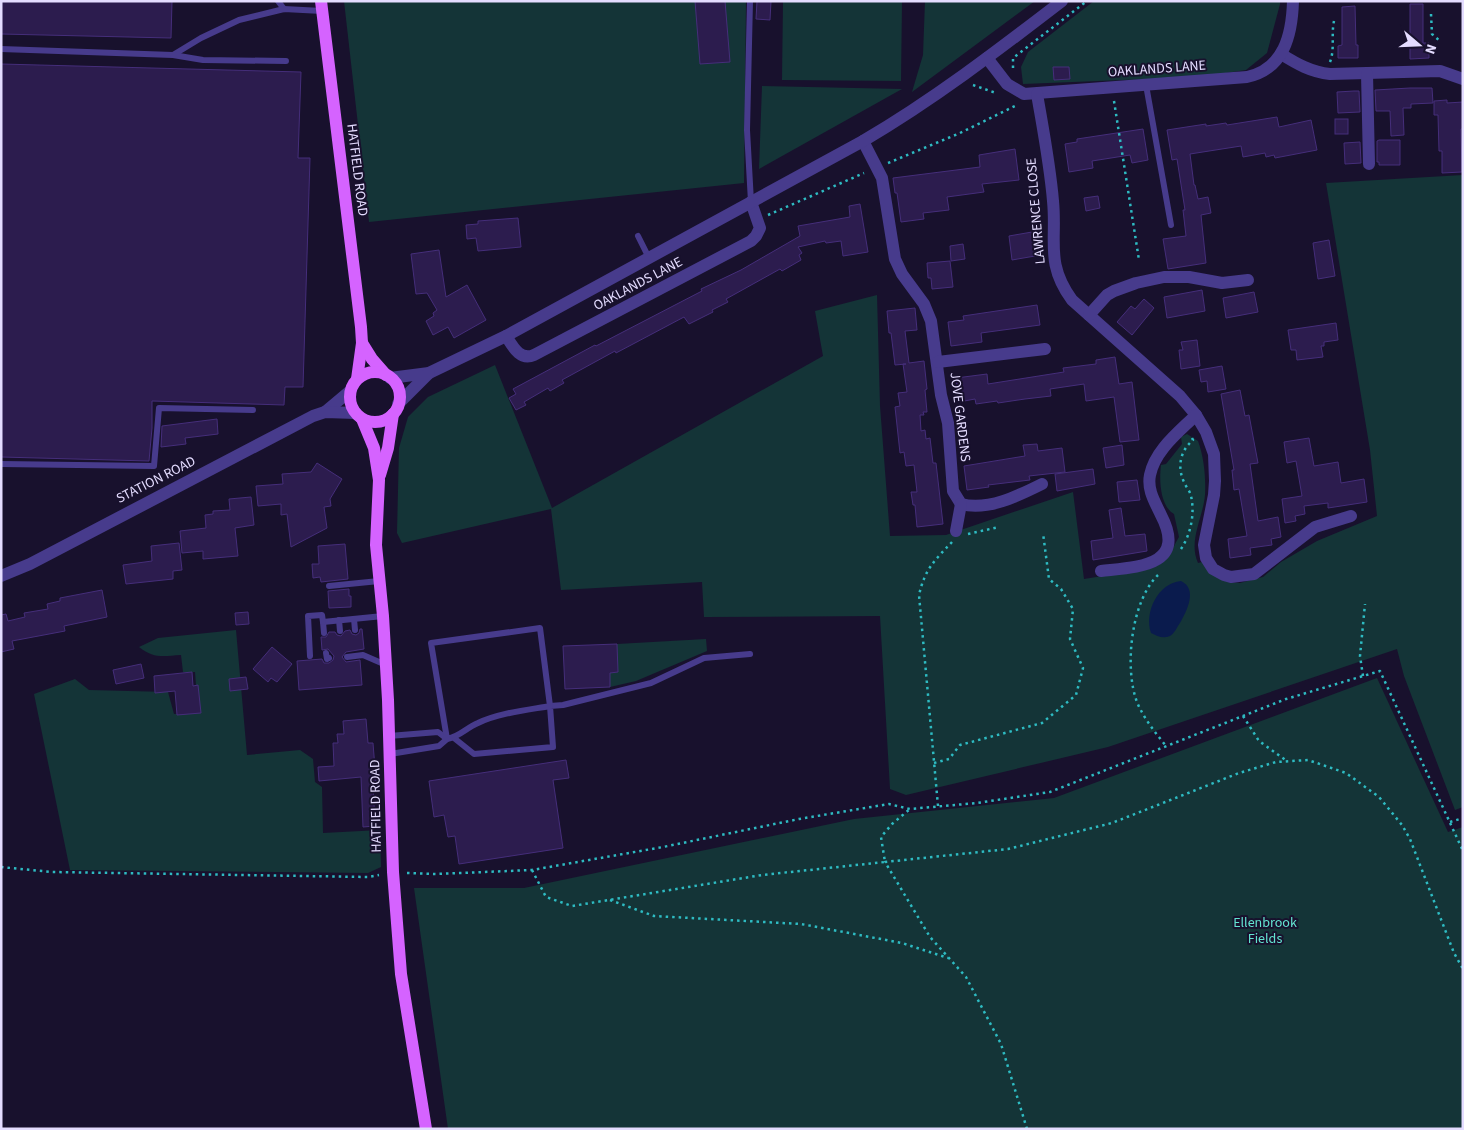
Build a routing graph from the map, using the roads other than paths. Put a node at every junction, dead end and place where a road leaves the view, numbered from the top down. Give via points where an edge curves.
1 (278, 1) edge
2 (750, 1) edge
3 (1062, 1) edge
4 (1293, 1) edge
5 (322, 6) edge
6 (284, 9) junction
7 (1, 49) edge
8 (1281, 54) junction
9 (173, 55) junction
10 (987, 58) junction
11 (286, 61) dead end
12 (1367, 74) junction
13 (1463, 79) edge
14 (1146, 85) junction
15 (1037, 94) junction
16 (862, 141) junction
17 (1369, 164) dead end
18 (751, 202) junction
19 (1171, 225) dead end
20 (638, 236) dead end
21 (649, 258) junction
22 (1248, 280) dead end
23 (1089, 315) junction
24 (506, 336) junction
25 (362, 343) junction
26 (1045, 349) dead end
27 (938, 362) junction
28 (429, 373) junction
29 (388, 377) junction
30 (357, 379) junction
31 (350, 391) junction
32 (396, 409) junction
33 (253, 410) dead end
34 (326, 412) junction
35 (1196, 415) junction
36 (359, 416) junction
37 (1, 464) edge
38 (379, 480) junction
39 (1042, 484) dead end
40 (961, 504) junction
41 (1351, 516) dead end
42 (955, 534) road end
43 (1101, 571) dead end
44 (1, 576) edge
45 (379, 581) junction
46 (330, 586) dead end
47 (384, 616) junction
48 (354, 619) junction
49 (339, 620) junction
50 (323, 622) junction
51 (355, 630) dead end
52 (340, 631) dead end
53 (324, 633) dead end
54 (750, 654) dead end
55 (310, 656) dead end
56 (346, 657) dead end
57 (386, 665) junction
58 (550, 706) junction
59 (389, 736) junction
60 (454, 738) junction
61 (447, 739) junction
62 (390, 754) junction
63 (426, 1129) edge

1 - 6 lane
2 - 18 lane via 746,130
3 - 10 street, OAKLANDS LANE
4 - 8 street, OAKLANDS LANE
5 - 6 lane
5 - 25 main road, HATFIELD ROAD
6 - 9 lane via 239,20
7 - 9 lane
8 - 12 street via 1304,68 1325,74
8 - 14 street, OAKLANDS LANE via 1259,74 1226,80
9 - 11 lane via 203,60
10 - 15 street, OAKLANDS LANE via 1007,84 1019,92
10 - 16 street, OAKLANDS LANE via 918,107
12 - 13 street via 1440,71
12 - 17 street
14 - 15 street, OAKLANDS LANE
14 - 19 lane
15 - 23 street, LAWRENCE CLOSE via 1053,200 1052,238 1058,278 1068,294
16 - 18 street, OAKLANDS LANE
16 - 27 street, JOVE GARDENS via 884,186 895,259 928,312
18 - 21 street, OAKLANDS LANE
18 - 24 street, OAKLANDS LANE via 760,228 751,241 529,357 516,351
20 - 21 lane
21 - 24 street, OAKLANDS LANE
22 - 23 street via 1222,283 1189,277 1154,279 1107,295
23 - 35 street, LAWRENCE CLOSE via 1180,396
24 - 28 street, OAKLANDS LANE
25 - 29 main road, HATFIELD ROAD
25 - 30 main road, HATFIELD ROAD
26 - 27 street, JOVE GARDENS
27 - 40 street, JOVE GARDENS via 948,423 953,491
28 - 29 street, OAKLANDS LANE
28 - 32 street, OAKLANDS LANE
29 - 30 main road via 371,372
29 - 32 main road via 398,390
30 - 31 main road
31 - 34 street, STATION ROAD
31 - 36 main road via 351,406
32 - 36 main road via 378,422
32 - 38 main road, HATFIELD ROAD
33 - 37 lane via 158,408 154,466
34 - 36 street, STATION ROAD
34 - 44 street, STATION ROAD
35 - 41 street, LAWRENCE CLOSE via 1211,442 1214,460 1214,495 1204,545 1209,564 1218,572 1231,577 1254,574 1315,527
35 - 43 street via 1164,448 1149,477 1150,493 1167,531 1166,549 1158,560 1149,565
36 - 38 main road, HATFIELD ROAD via 374,448
38 - 45 main road, HATFIELD ROAD via 376,545
39 - 40 street via 989,504
40 - 42 street
45 - 46 lane
45 - 47 main road, HATFIELD ROAD
47 - 48 lane
47 - 57 main road, HATFIELD ROAD
48 - 49 lane
48 - 51 lane
49 - 50 lane
49 - 52 lane
50 - 53 lane
50 - 55 lane via 322,615 308,616
54 - 58 lane via 704,658 651,683
56 - 57 lane via 357,653
57 - 59 main road, HATFIELD ROAD
58 - 60 lane via 478,723
58 - 60 lane via 553,747 474,754
58 - 61 lane via 540,628 431,643
59 - 61 lane via 438,732
59 - 62 main road, HATFIELD ROAD
60 - 61 lane
61 - 62 lane via 439,746
62 - 63 main road, HATFIELD ROAD via 400,974

